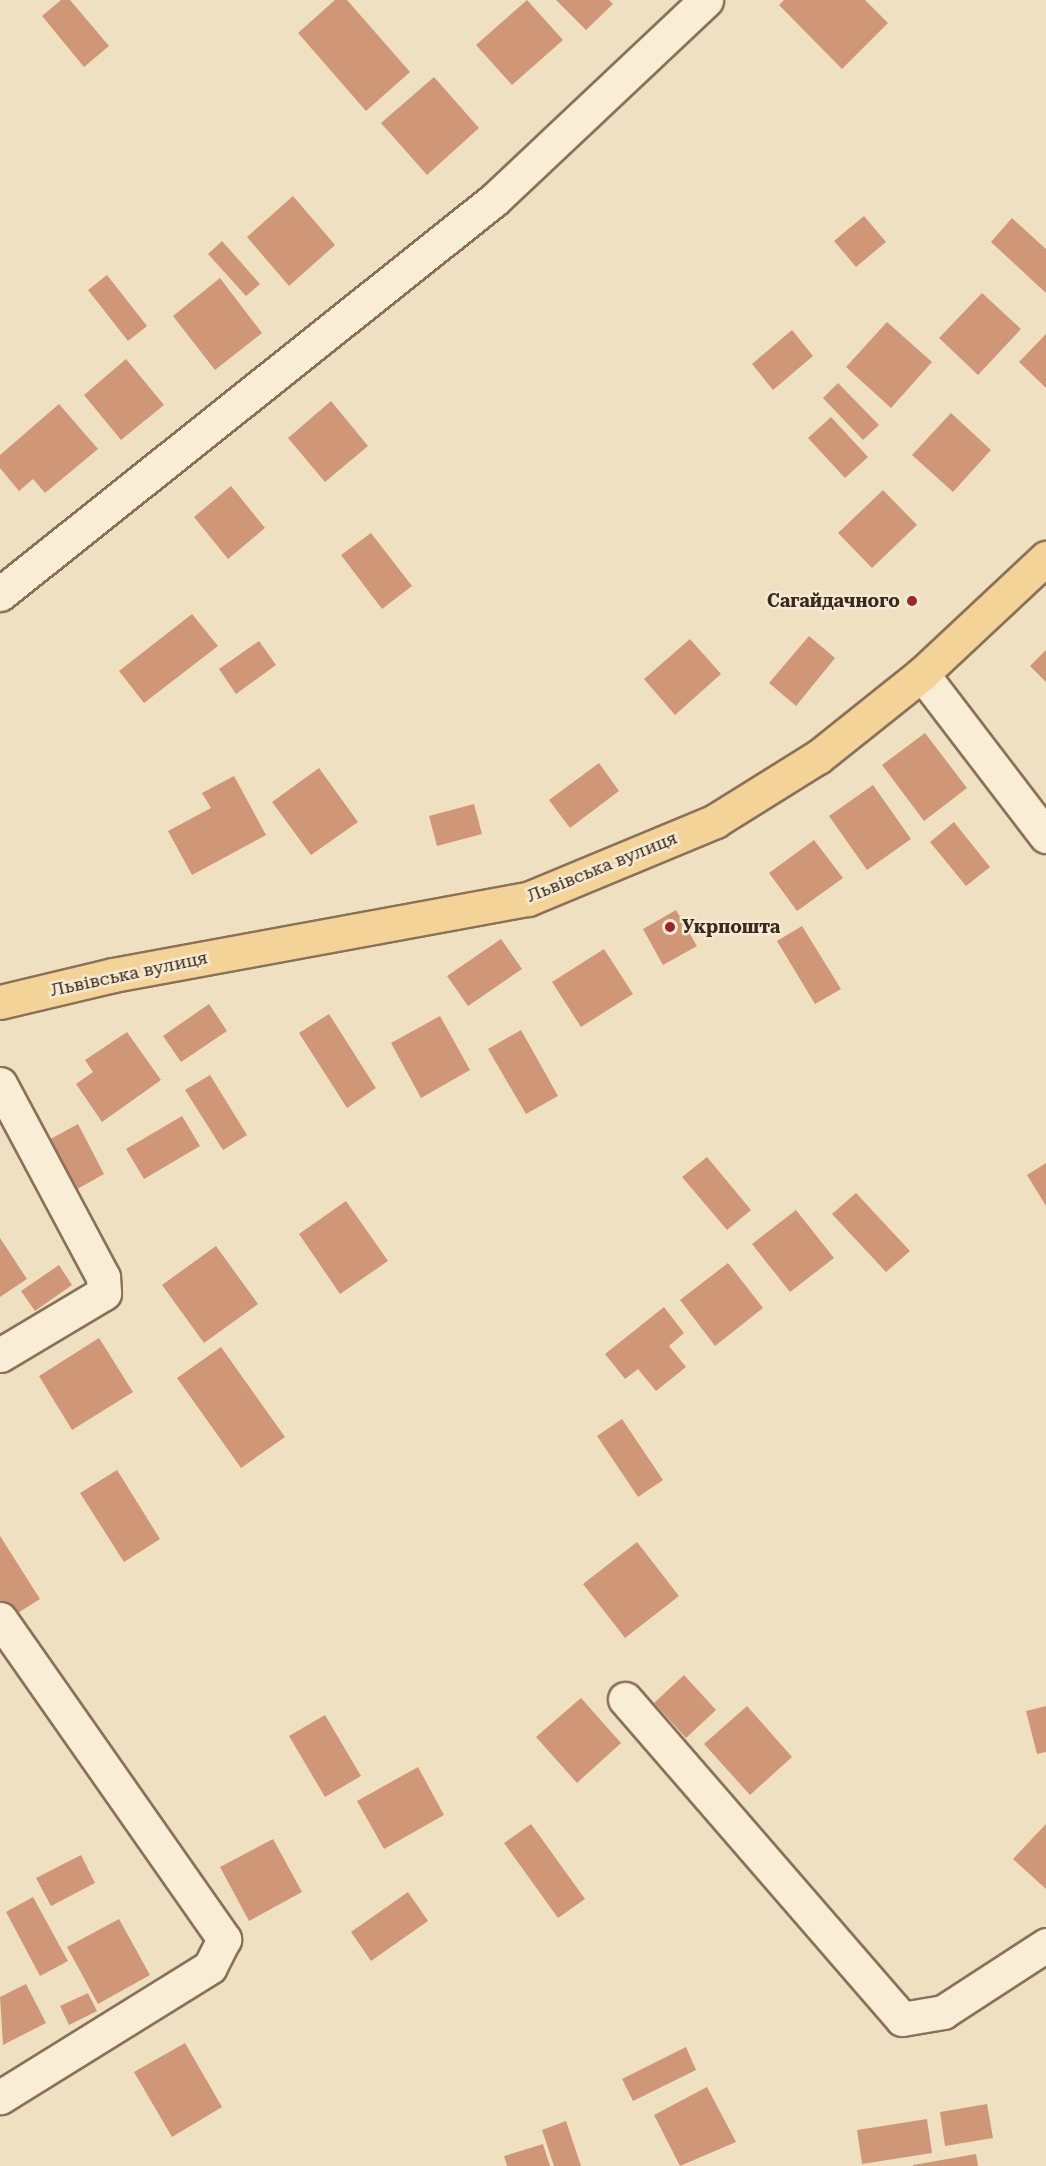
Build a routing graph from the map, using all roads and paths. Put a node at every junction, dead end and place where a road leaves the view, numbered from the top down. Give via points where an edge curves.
1 (706, 0) edge
2 (1046, 558) edge
3 (0, 594) edge
4 (922, 675) junction
5 (1046, 836) edge
6 (0, 1002) edge
7 (0, 1084) edge
8 (0, 1355) edge
9 (0, 1619) edge
10 (625, 1699) dead end
11 (1046, 1945) edge
12 (0, 2097) edge

1 - 3 street via 495,199
2 - 4 main road, Львівська вулиця
4 - 5 street
4 - 6 main road, Львівська вулиця via 818,757 715,821 528,899 113,975
7 - 8 street via 103,1277 104,1293
9 - 12 street via 224,1939 210,1967
10 - 11 street via 902,2019 943,2012

